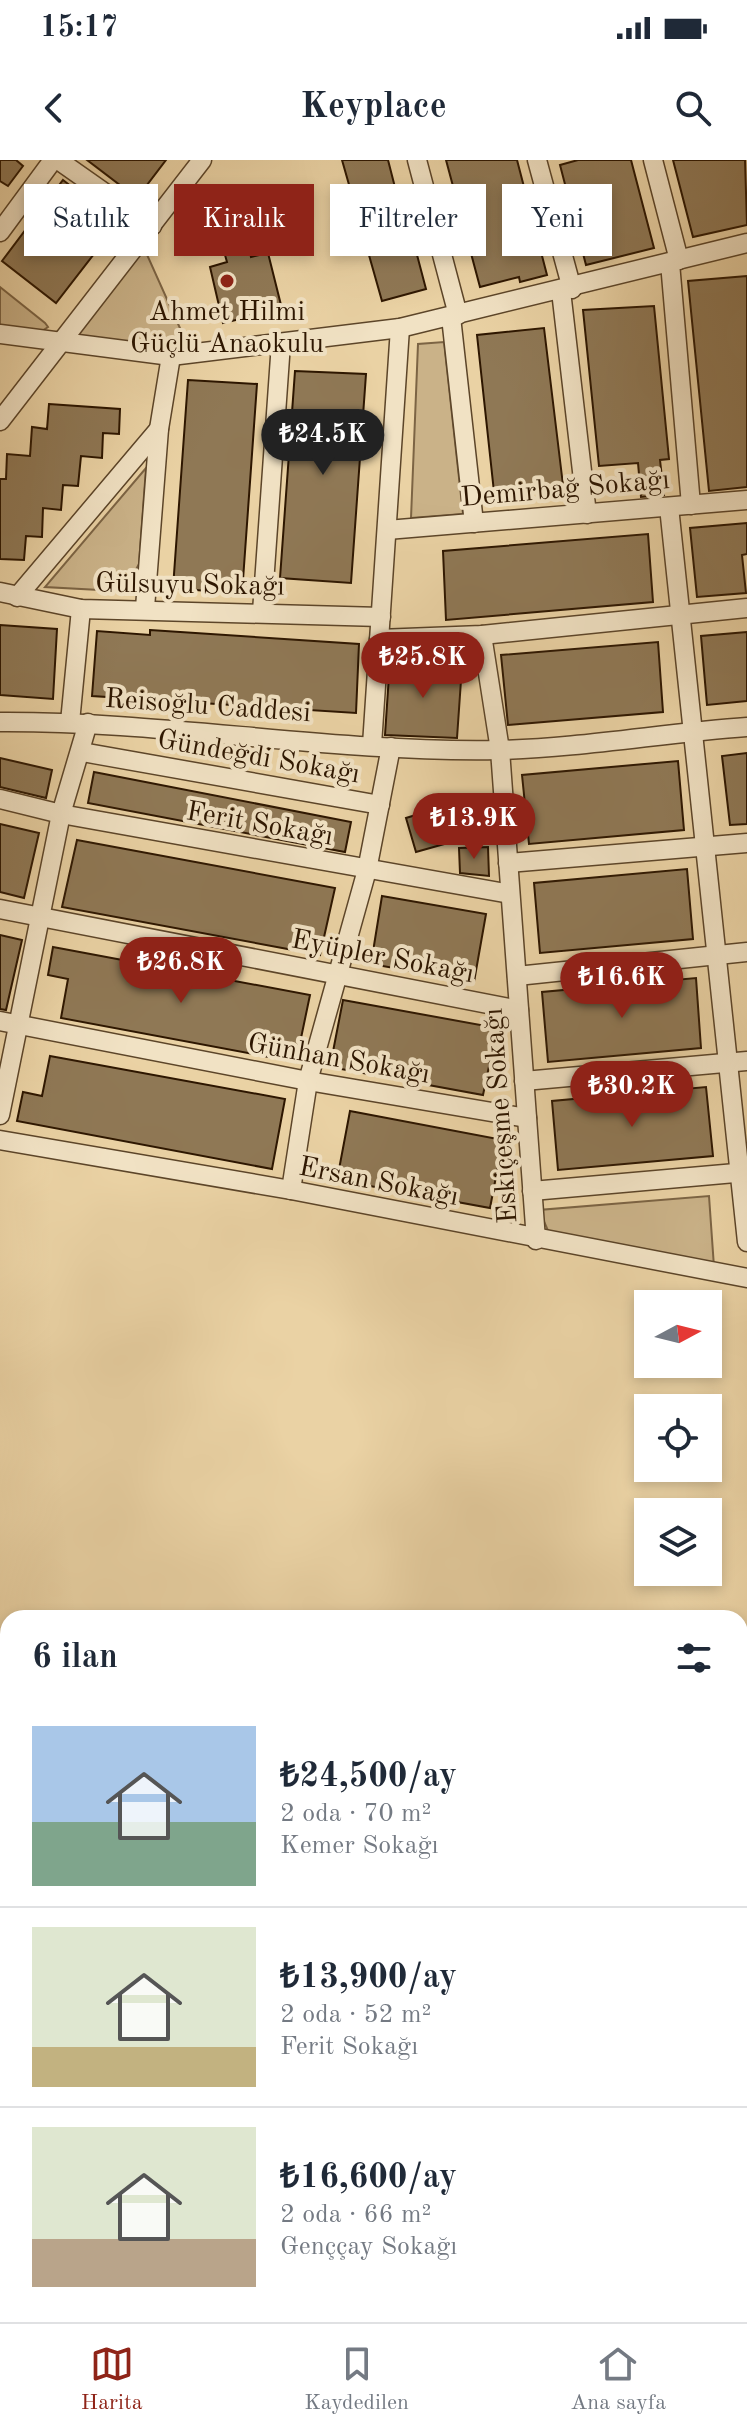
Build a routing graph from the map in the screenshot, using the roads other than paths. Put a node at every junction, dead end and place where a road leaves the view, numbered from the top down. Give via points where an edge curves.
1 (56, 160) edge
2 (202, 160) edge
3 (417, 160) edge
4 (537, 160) edge
5 (653, 160) edge
6 (91, 184) edge
7 (158, 218) edge
8 (0, 232) edge
9 (747, 243) edge
10 (128, 256) edge
11 (675, 261) junction
12 (566, 290) junction
13 (454, 316) junction
14 (400, 328) junction
15 (0, 334) edge
16 (61, 342) junction
17 (281, 343) junction
18 (171, 356) junction
19 (0, 421) edge
20 (159, 429) junction
21 (747, 500) edge
22 (691, 505) junction
23 (669, 507) junction
24 (587, 514) junction
25 (474, 523) junction
26 (387, 530) junction
27 (9, 595) edge
28 (145, 608) junction
29 (747, 608) edge
30 (81, 609) junction
31 (262, 612) junction
32 (680, 613) junction
33 (381, 617) junction
34 (482, 635) junction
35 (379, 639) junction
36 (0, 722) edge
37 (79, 722) junction
38 (747, 727) edge
39 (693, 731) junction
40 (382, 746) junction
41 (500, 750) junction
42 (82, 752) junction
43 (0, 799) edge
44 (380, 805) junction
45 (61, 814) junction
46 (747, 843) edge
47 (705, 846) junction
48 (508, 863) junction
49 (367, 870) junction
50 (510, 894) junction
51 (0, 909) edge
52 (40, 918) junction
53 (747, 952) edge
54 (717, 954) junction
55 (339, 975) junction
56 (517, 976) junction
57 (519, 1010) junction
58 (9, 1024) edge
59 (738, 1062) edge
60 (308, 1081) junction
61 (524, 1081) junction
62 (0, 1115) edge
63 (527, 1118) junction
64 (0, 1140) edge
65 (743, 1173) edge
66 (291, 1190) junction
67 (532, 1191) junction
68 (536, 1240) junction
69 (747, 1242) edge
70 (747, 1278) edge

1 - 6 street
1 - 8 street
2 - 7 street
3 - 13 street
4 - 12 street
5 - 11 street
9 - 11 street
10 - 16 street
11 - 12 street
11 - 22 street
12 - 13 street
12 - 24 street
13 - 14 street
13 - 25 street
14 - 17 street
14 - 26 street
15 - 16 street
16 - 18 street
16 - 19 street
17 - 18 street
17 - 31 street
18 - 20 street
20 - 27 street
20 - 28 street
21 - 22 street, Demirbağ Sokağı
22 - 23 street, Demirbağ Sokağı
23 - 24 street, Demirbağ Sokağı
23 - 32 street
24 - 25 street, Demirbağ Sokağı
25 - 26 street, Demirbağ Sokağı
26 - 33 street
27 - 30 street, Gülsuyu Sokağı
28 - 30 street, Gülsuyu Sokağı
28 - 31 street, Gülsuyu Sokağı
29 - 32 street
30 - 37 street
31 - 33 street, Gülsuyu Sokağı
32 - 34 street
32 - 39 street
33 - 35 street
34 - 35 street
34 - 41 street, Eskiçeşme Sokağı
35 - 40 street
36 - 37 street, Reisoğlu Caddesi
37 - 40 street, Reisoğlu Caddesi
37 - 42 street
38 - 39 street, Reisoğlu Caddesi
39 - 41 street, Reisoğlu Caddesi
39 - 47 street
40 - 41 street, Reisoğlu Caddesi
40 - 44 street
41 - 48 street, Eskiçeşme Sokağı
42 - 44 street, Gündeğdi Sokağı
42 - 45 street
43 - 45 street, Ferit Sokağı
44 - 49 street
45 - 49 street, Ferit Sokağı
45 - 52 street
46 - 47 street
47 - 48 street
47 - 54 street
48 - 50 street, Eskiçeşme Sokağı
49 - 50 street, Ferit Sokağı
49 - 55 street
50 - 56 street, Eskiçeşme Sokağı
51 - 52 street, Eyüpler Sokağı
52 - 55 street, Eyüpler Sokağı
52 - 58 street
53 - 54 street
54 - 56 street
54 - 59 street
55 - 57 street, Eyüpler Sokağı
55 - 60 street
56 - 57 street, Eskiçeşme Sokağı
57 - 61 street, Eskiçeşme Sokağı
58 - 60 street, Günhan Sokağı
58 - 62 street
59 - 61 street
59 - 65 street
60 - 63 street, Günhan Sokağı
60 - 66 street
61 - 63 street, Eskiçeşme Sokağı
63 - 67 street, Eskiçeşme Sokağı
64 - 66 street, Ersan Sokağı
65 - 67 street
65 - 69 street
66 - 68 street, Ersan Sokağı
67 - 68 street, Eskiçeşme Sokağı
68 - 70 street, Ersan Sokağı

